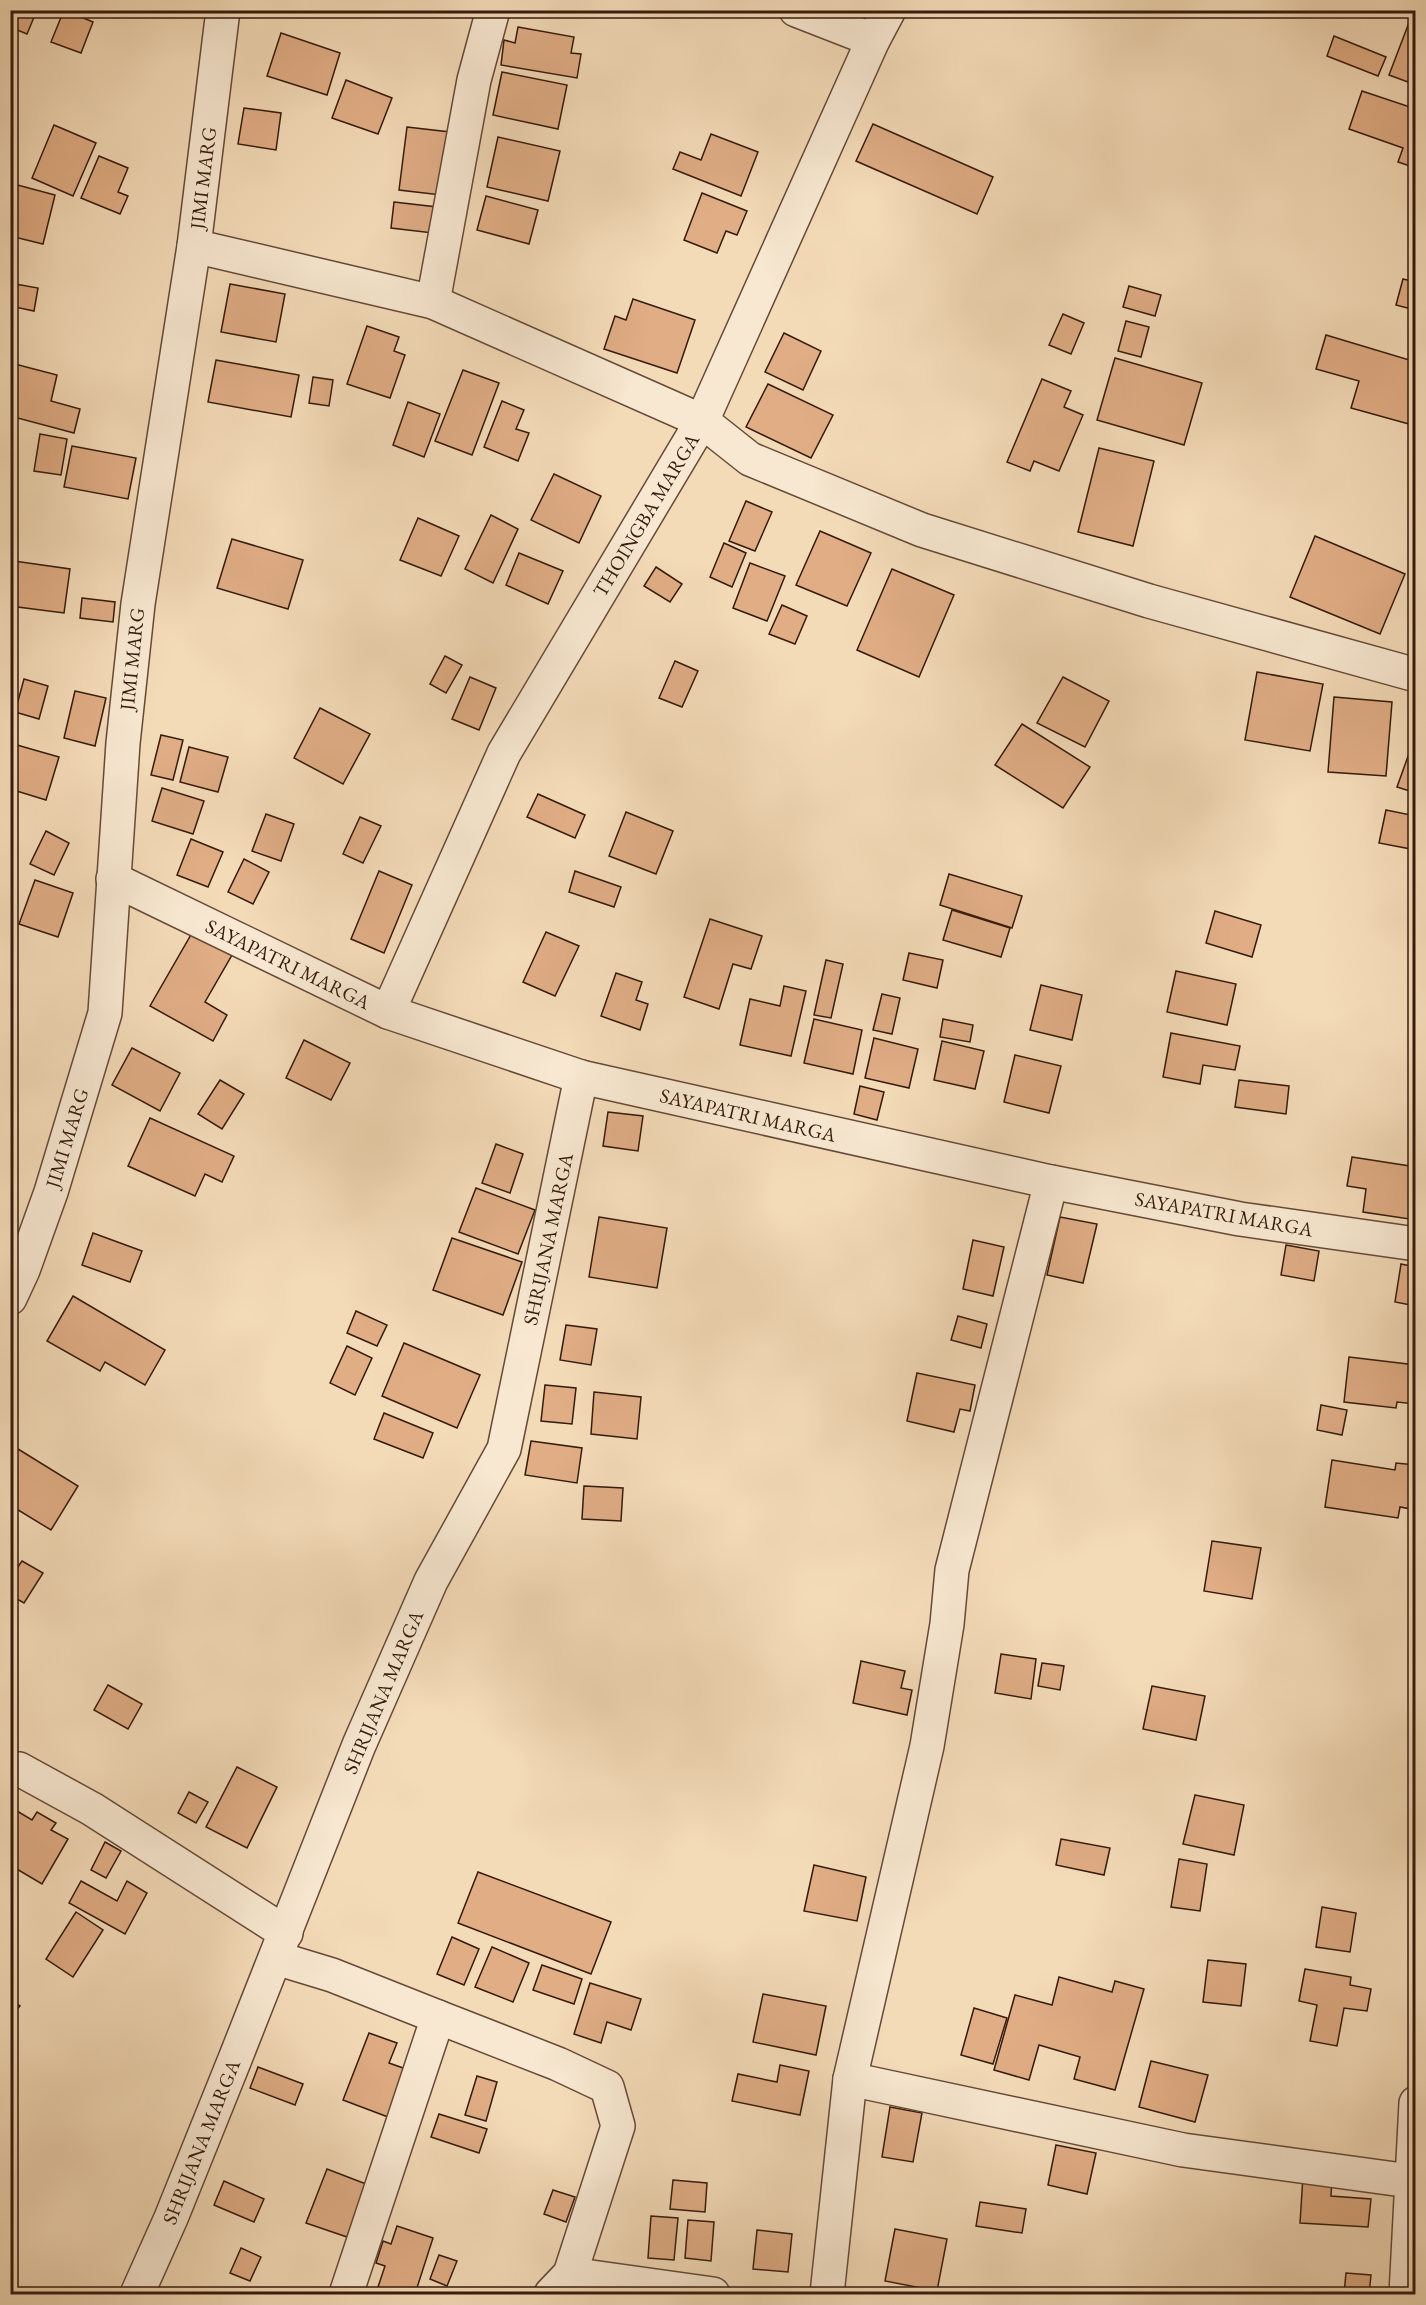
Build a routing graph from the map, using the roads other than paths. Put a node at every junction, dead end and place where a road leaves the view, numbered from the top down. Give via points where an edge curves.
1 (223, 10) edge
2 (493, 10) edge
3 (795, 10) edge
4 (889, 10) edge
5 (873, 40) junction
6 (195, 246) junction
7 (433, 302) junction
8 (702, 421) junction
9 (1416, 675) edge
10 (113, 879) junction
11 (388, 1012) junction
12 (581, 1077) junction
13 (1051, 1182) junction
14 (1416, 1244) edge
15 (10, 1298) edge
16 (19, 1769) dead end
17 (281, 1946) junction
18 (438, 2017) junction
19 (849, 2079) junction
20 (1416, 2103) edge
21 (1410, 2181) junction
22 (560, 2284) edge
23 (137, 2295) edge
24 (346, 2295) edge
25 (713, 2295) edge
26 (827, 2295) edge
27 (1406, 2295) edge

1 - 6 street, JIMI MARG
2 - 7 street via 474,80
3 - 5 street
4 - 5 street, THOINGBA MARGA
5 - 8 street, THOINGBA MARGA
6 - 7 street
6 - 10 street, JIMI MARG via 138,604
7 - 8 street
8 - 9 street via 750,459 922,530 1149,601
8 - 11 street, THOINGBA MARGA via 504,753
10 - 11 street, SAYAPATRI MARGA
10 - 15 street, JIMI MARG via 105,1013 51,1192
11 - 12 street, SAYAPATRI MARGA
12 - 13 street, SAYAPATRI MARGA
12 - 17 street, SHRIJANA MARGA via 504,1449 431,1581 359,1745
13 - 14 street, SAYAPATRI MARGA via 1240,1219
13 - 19 street via 952,1570 927,1746
16 - 17 street via 92,1809
17 - 18 street via 332,1975
17 - 23 street, SHRIJANA MARGA
18 - 22 street via 608,2087 618,2126
18 - 24 street
19 - 21 street via 1183,2150
19 - 26 street
20 - 21 street
21 - 27 street
22 - 25 street

